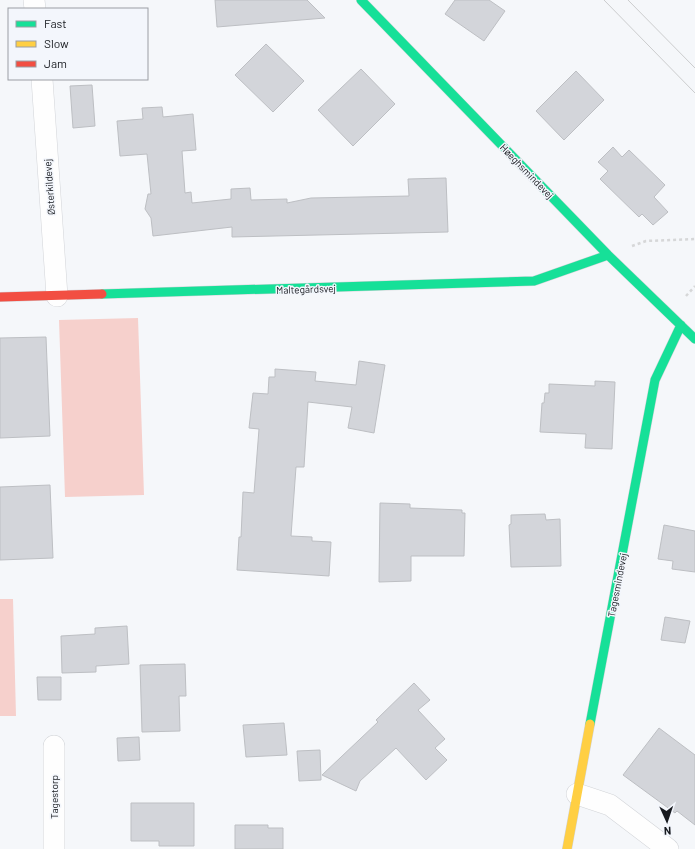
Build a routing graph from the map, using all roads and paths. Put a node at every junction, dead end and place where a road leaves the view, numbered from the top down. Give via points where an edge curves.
1 (361, 0) edge
2 (42, 80) edge
3 (695, 238) edge
4 (608, 254) junction
5 (57, 296) junction
6 (0, 297) edge
7 (681, 325) junction
8 (695, 339) edge
9 (54, 746) dead end
10 (577, 794) junction
11 (54, 849) edge
12 (567, 849) edge
13 (668, 849) edge

1 - 4 street, Høeghsmindevej
2 - 5 street, Østerkildevej
3 - 4 path via 646,242
4 - 5 street, Maltegårdsvej via 534,281
4 - 7 street, Høeghsmindevej
5 - 6 street, Maltegårdsvej
7 - 8 street, Høeghsmindevej
7 - 10 street, Tagesmindevej via 655,380
9 - 11 street, Tagestorp
10 - 12 street, Tagesmindevej
10 - 13 street via 610,805

